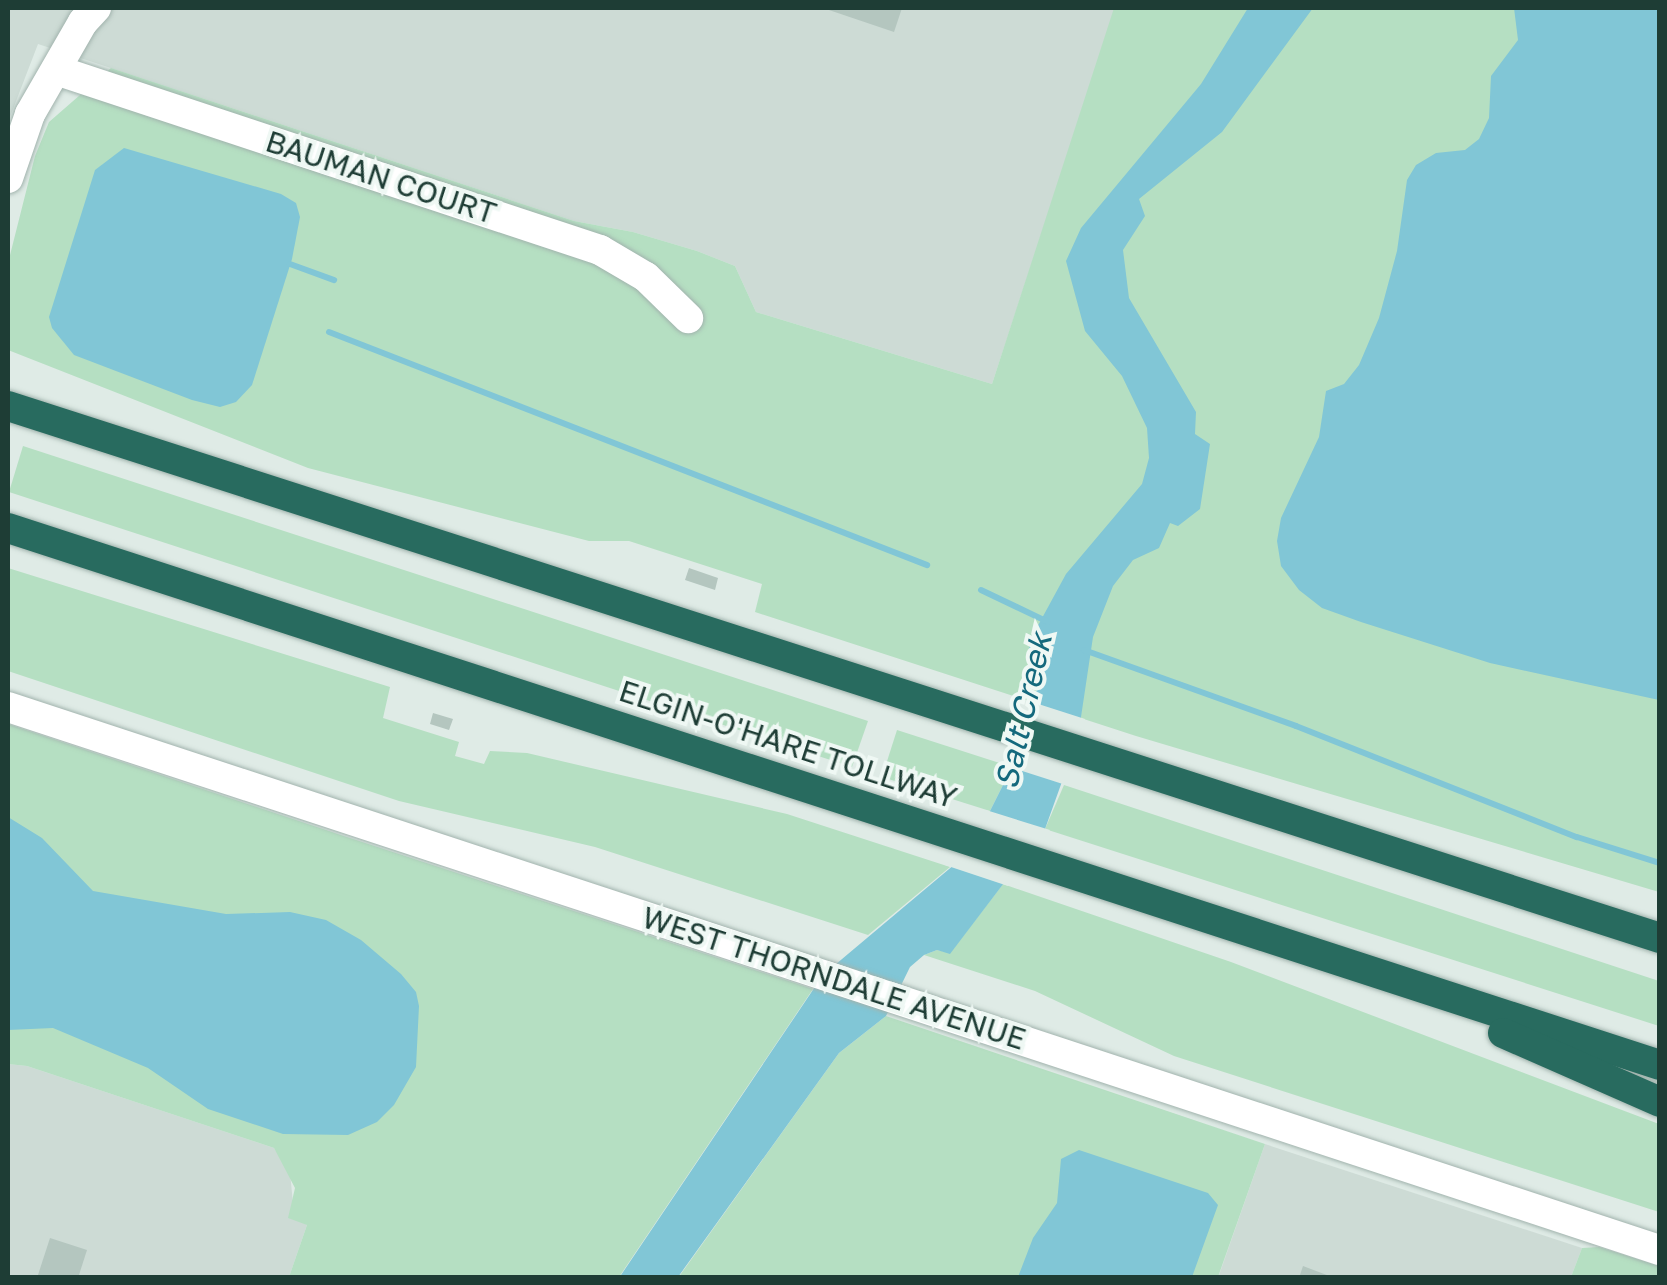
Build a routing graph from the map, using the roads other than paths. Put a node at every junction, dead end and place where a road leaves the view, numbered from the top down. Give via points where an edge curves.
1 (96, 8) edge
2 (56, 70) junction
3 (8, 178) edge
4 (688, 318) dead end
5 (8, 389) edge
6 (8, 406) edge
7 (42, 417) junction
8 (8, 528) edge
9 (8, 707) edge
10 (1660, 938) edge
11 (1354, 966) junction
12 (1660, 1065) edge
13 (1660, 1102) edge
14 (1660, 1250) edge

1 - 2 street
2 - 3 street via 30,114
2 - 4 street, BAUMAN COURT via 600,250 646,277
5 - 7 highway
6 - 7 highway
7 - 10 highway
8 - 11 highway, ELGIN-O'HARE TOLLWAY
9 - 14 street, WEST THORNDALE AVENUE
11 - 12 highway, ELGIN-O'HARE TOLLWAY
11 - 13 highway

